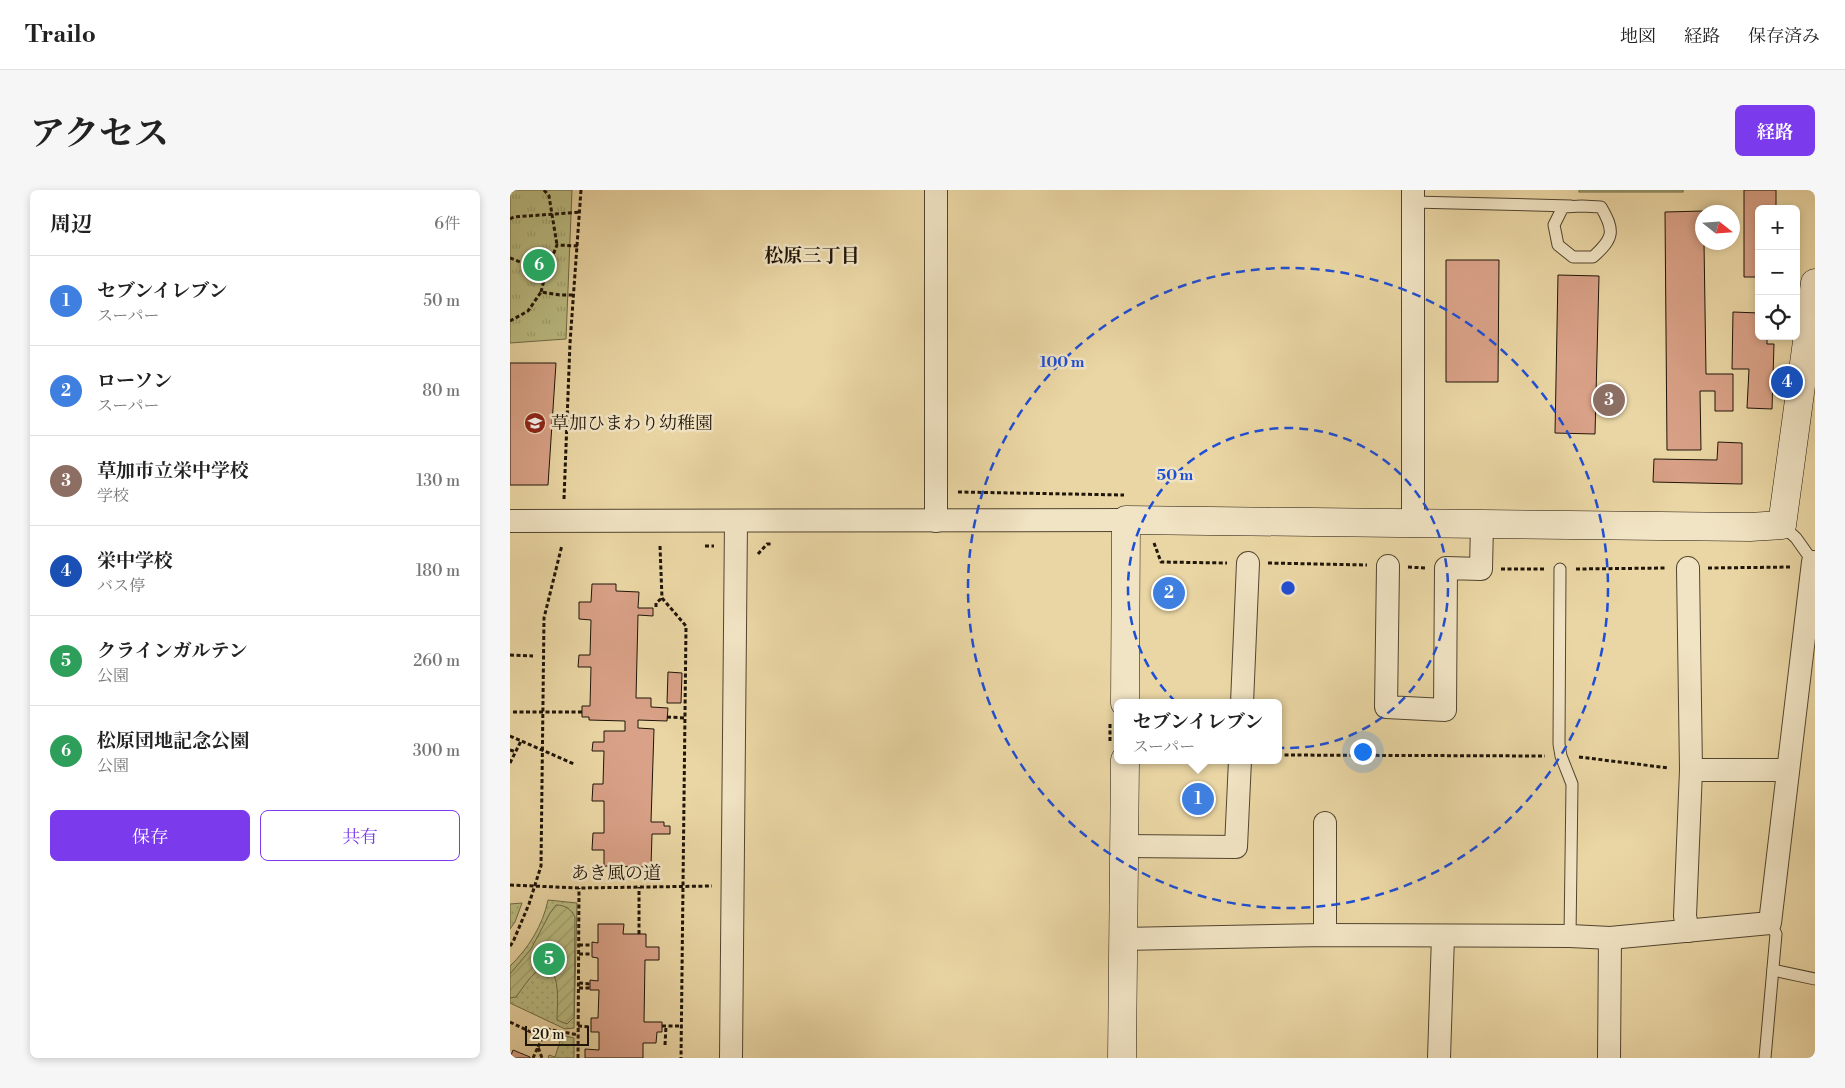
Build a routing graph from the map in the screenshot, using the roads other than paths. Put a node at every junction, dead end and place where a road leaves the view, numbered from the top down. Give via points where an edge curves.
1 (936, 190) edge
2 (1413, 196) edge
3 (1582, 206) junction
4 (1815, 282) edge
5 (1810, 356) edge
6 (1126, 520) junction
7 (736, 521) junction
8 (510, 522) edge
9 (936, 522) junction
10 (1412, 523) junction
11 (1482, 524) junction
12 (1782, 525) junction
13 (1248, 563) dead end
14 (1388, 566) dead end
15 (1688, 568) dead end
16 (1560, 569) dead end
17 (1813, 571) edge
18 (1125, 699) edge
19 (1242, 699) edge
20 (1125, 764) edge
21 (1240, 764) edge
22 (1690, 770) junction
23 (1788, 770) junction
24 (1324, 823) dead end
25 (1124, 846) junction
26 (1770, 923) junction
27 (1688, 931) junction
28 (1325, 935) junction
29 (1443, 936) junction
30 (1570, 936) junction
31 (1610, 938) junction
32 (1123, 940) junction
33 (1773, 970) junction
34 (1815, 979) edge
35 (731, 1058) edge
36 (1122, 1058) edge
37 (1439, 1058) edge
38 (1609, 1058) edge
39 (1765, 1058) edge

1 - 9 street
2 - 3 lane
2 - 10 street
3 - 3 lane via 1601,207 1611,224 1608,244 1593,257 1573,257 1558,245 1554,225 1564,208
4 - 5 street
5 - 12 street
6 - 9 street
6 - 10 street
6 - 18 street
7 - 8 street
7 - 9 street
7 - 35 street
10 - 11 street
11 - 12 street
11 - 14 street via 1481,569 1446,568 1444,710 1386,707
12 - 17 lane via 1796,538
13 - 19 street
15 - 22 street
16 - 30 lane via 1561,756 1572,784
17 - 23 street
20 - 25 street
21 - 25 street via 1236,847
22 - 23 street
22 - 27 street via 1685,916
23 - 26 street
24 - 28 street
25 - 32 street
26 - 27 street
26 - 33 lane via 1776,934
27 - 31 street
28 - 29 street
28 - 32 street
29 - 30 street
29 - 37 street
30 - 31 street
31 - 38 street
32 - 36 street
33 - 34 lane
33 - 39 lane

